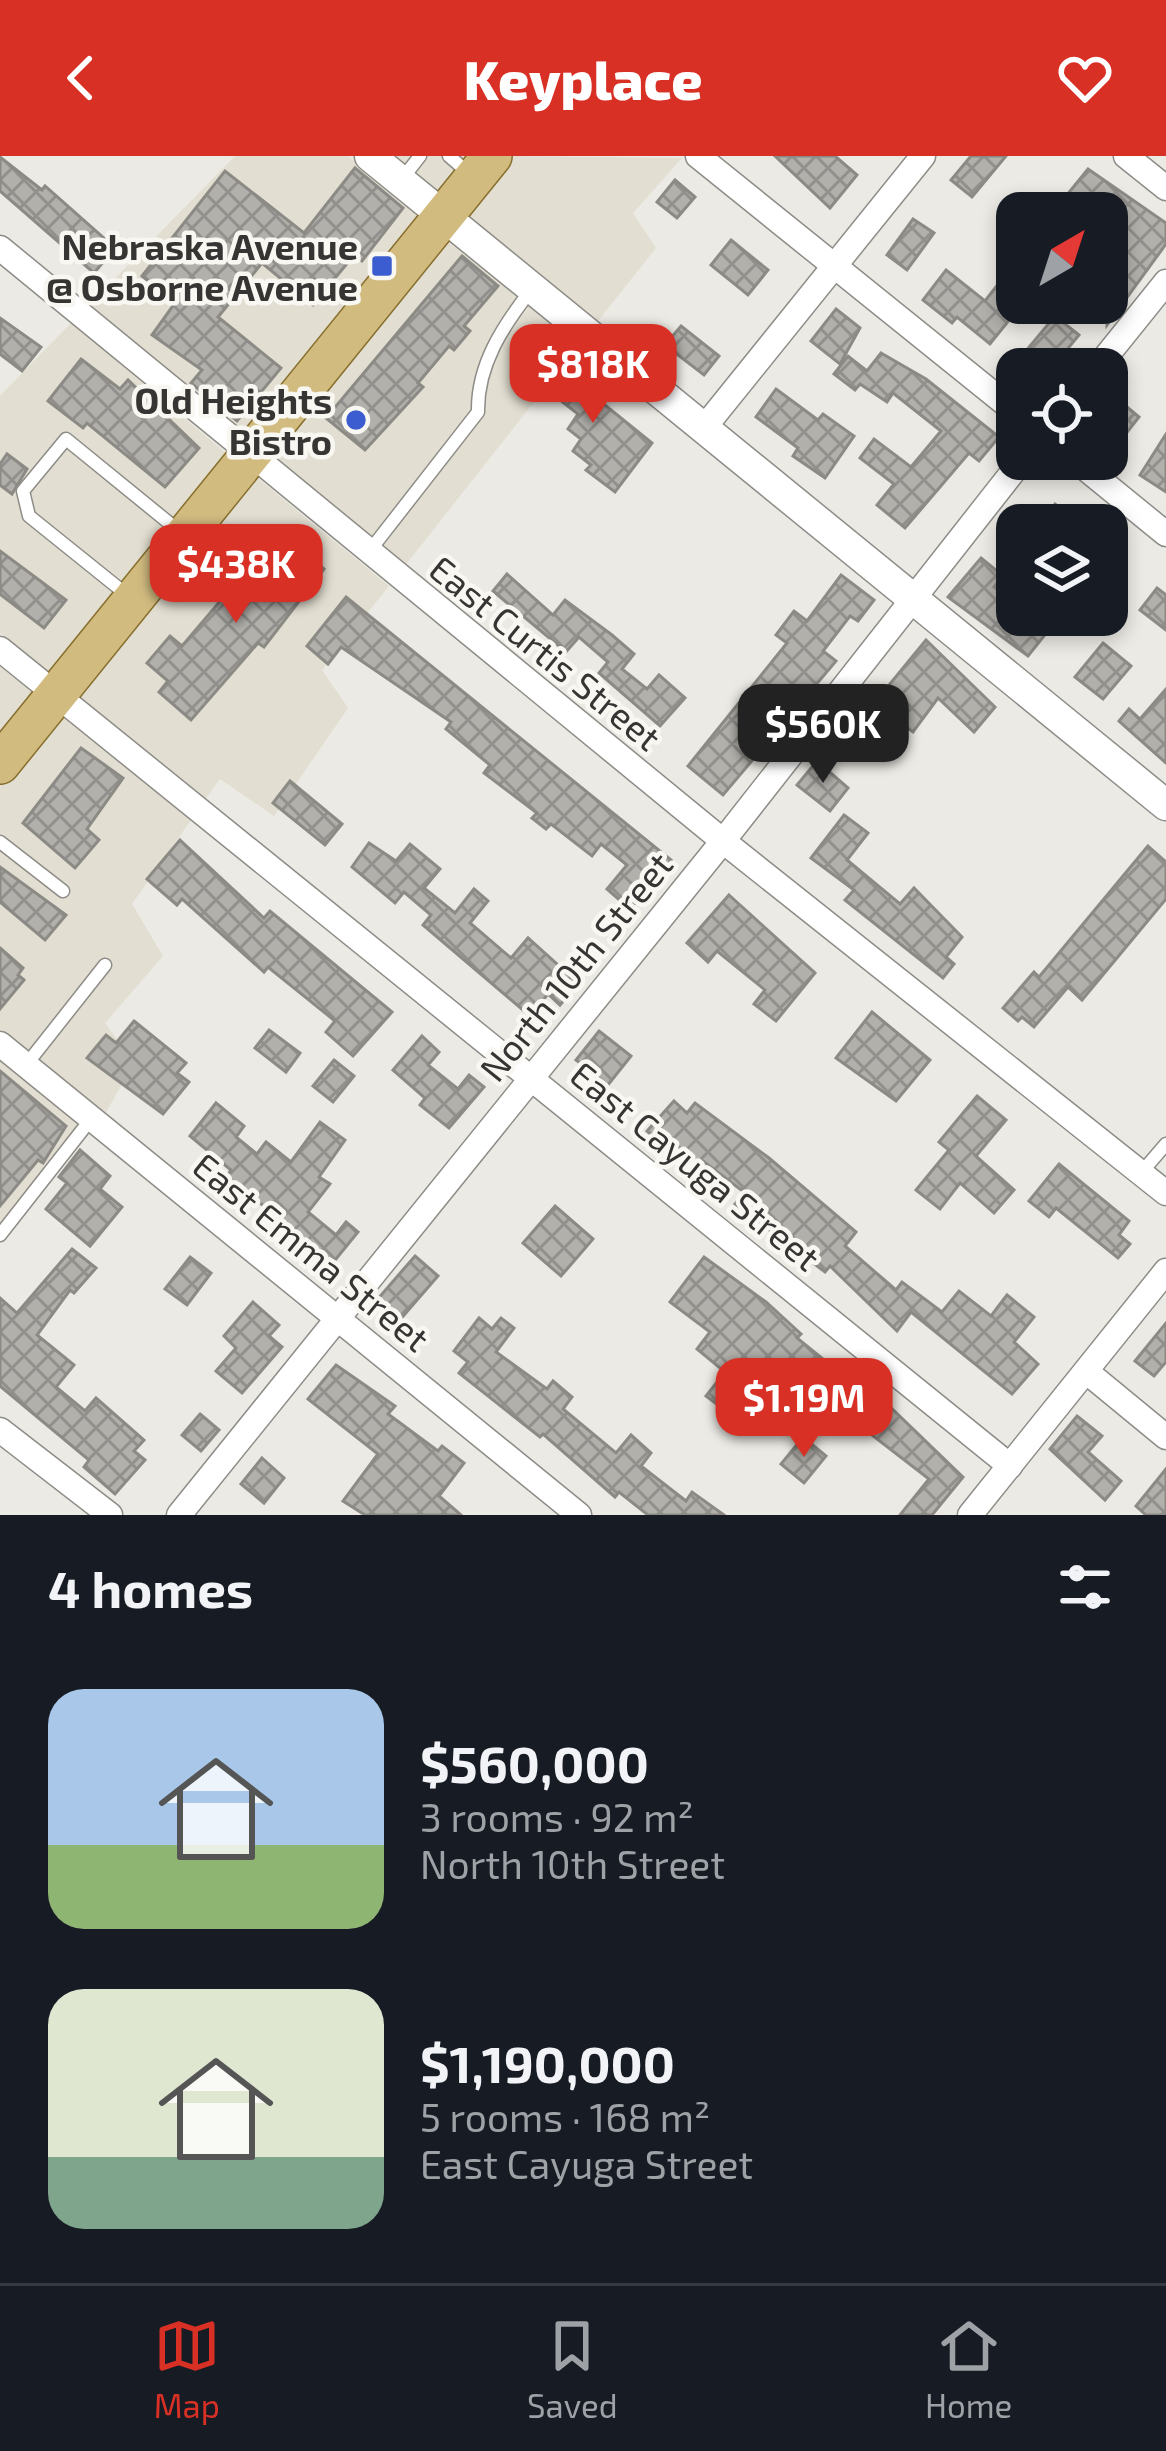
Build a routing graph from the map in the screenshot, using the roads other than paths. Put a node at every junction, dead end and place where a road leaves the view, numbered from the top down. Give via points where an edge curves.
1 (370, 156) edge
2 (420, 156) edge
3 (698, 156) edge
4 (923, 156) edge
5 (1126, 156) edge
6 (472, 163) edge
7 (400, 181) junction
8 (1166, 188) edge
9 (443, 216) junction
10 (0, 248) edge
11 (834, 266) junction
12 (1166, 283) edge
13 (532, 289) junction
14 (1113, 348) edge
15 (996, 396) edge
16 (703, 429) junction
17 (249, 456) junction
18 (1006, 480) edge
19 (1099, 480) edge
20 (1166, 534) edge
21 (184, 536) junction
22 (368, 553) junction
23 (912, 598) junction
24 (133, 600) junction
25 (0, 649) edge
26 (56, 695) junction
27 (0, 764) edge
28 (1164, 800) edge
29 (723, 841) junction
30 (0, 842) edge
31 (63, 891) dead end
32 (105, 965) dead end
33 (0, 1044) edge
34 (26, 1065) junction
35 (531, 1078) junction
36 (92, 1118) junction
37 (1166, 1144) edge
38 (1141, 1173) junction
39 (1166, 1193) edge
40 (0, 1235) edge
41 (1166, 1271) edge
42 (338, 1319) junction
43 (1087, 1372) junction
44 (0, 1430) edge
45 (1166, 1437) edge
46 (1010, 1466) junction
47 (110, 1515) edge
48 (178, 1515) edge
49 (579, 1515) edge
50 (970, 1515) edge

1 - 7 street
2 - 7 lane
3 - 11 street
4 - 11 street
5 - 8 street
6 - 9 main road
7 - 9 street
9 - 13 street
9 - 17 main road
10 - 17 street, East Curtis Street
11 - 15 street
11 - 16 street
12 - 14 street
13 - 16 street
13 - 22 lane via 502,327 478,388 478,412
16 - 23 street
17 - 21 main road
17 - 22 street, East Curtis Street
18 - 23 street, North 10th Street
19 - 20 street
21 - 24 main road
21 - 24 lane via 66,439 23,491 29,516
22 - 29 street, East Curtis Street
23 - 28 street
23 - 29 street, North 10th Street
24 - 26 main road
25 - 26 street, East Cayuga Street
26 - 27 main road
26 - 35 street, East Cayuga Street
29 - 35 street, North 10th Street
29 - 38 street, East Curtis Street
30 - 31 lane
32 - 34 lane
33 - 34 street, East Emma Street
34 - 36 street, East Emma Street
35 - 42 street, North 10th Street
35 - 46 street, East Cayuga Street
36 - 40 lane
36 - 42 street, East Emma Street
37 - 38 lane
38 - 39 street, East Curtis Street
41 - 43 street
42 - 48 street, North 10th Street
42 - 49 street, East Emma Street
43 - 45 street
43 - 46 street
44 - 47 street
46 - 50 street

